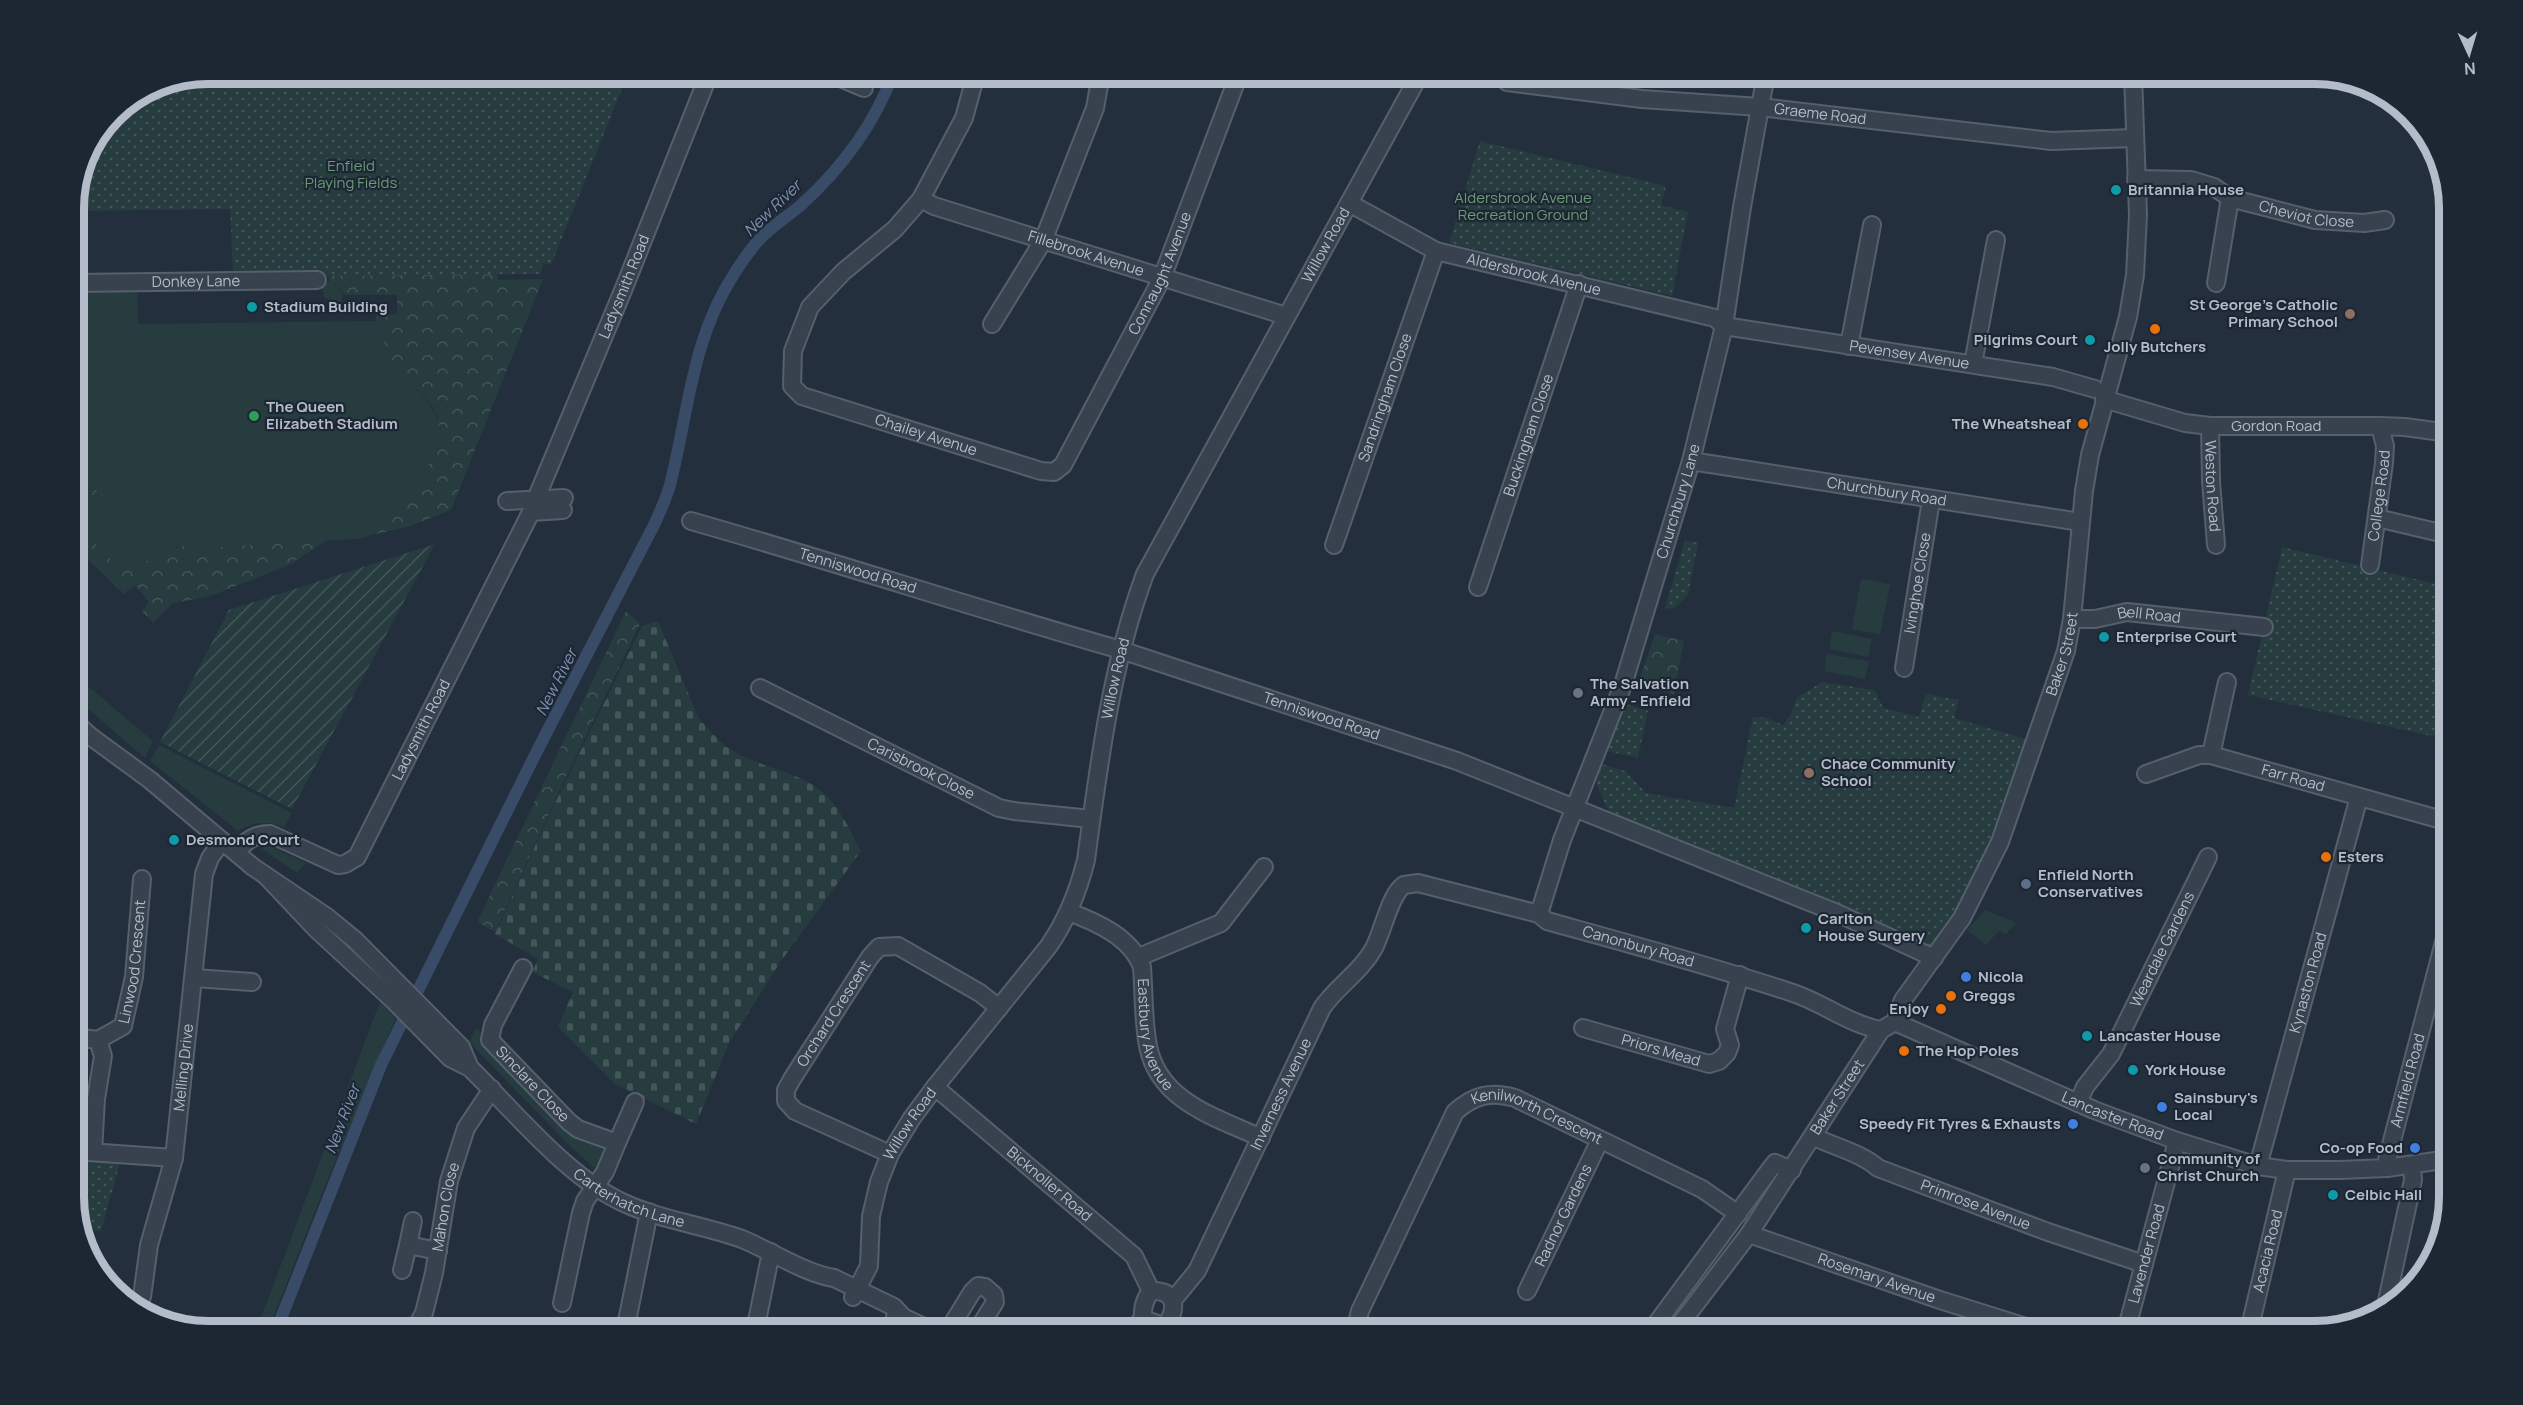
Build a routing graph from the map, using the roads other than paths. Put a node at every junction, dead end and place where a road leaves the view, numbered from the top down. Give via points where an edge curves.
1 (705, 84) edge
2 (855, 84) edge
3 (973, 84) edge
4 (1099, 84) edge
5 (1235, 84) edge
6 (1414, 84) edge
7 (1523, 84) edge
8 (1764, 84) edge
9 (2133, 84) edge
10 (864, 88) dead end
11 (1760, 107) junction
12 (2134, 138) junction
13 (2136, 179) junction
14 (2230, 198) junction
15 (921, 199) junction
16 (1349, 203) junction
17 (2385, 220) dead end
18 (1872, 225) dead end
19 (1996, 240) dead end
20 (1043, 241) junction
21 (1436, 251) junction
22 (1162, 278) junction
23 (318, 280) dead end
24 (84, 283) edge
25 (2216, 283) dead end
26 (1579, 284) junction
27 (1286, 316) junction
28 (992, 324) dead end
29 (1724, 326) junction
30 (1849, 346) junction
31 (1972, 364) junction
32 (2100, 394) junction
33 (2210, 426) junction
34 (2380, 426) junction
35 (2439, 432) edge
36 (1691, 461) junction
37 (1063, 465) joint
38 (536, 499) junction
39 (1931, 500) junction
40 (507, 501) dead end
41 (2378, 518) junction
42 (692, 521) dead end
43 (2080, 522) junction
44 (2439, 533) edge
45 (1334, 545) dead end
46 (2216, 545) dead end
47 (2370, 565) dead end
48 (1478, 587) dead end
49 (2072, 619) junction
50 (2264, 627) dead end
51 (1121, 650) junction
52 (1904, 668) dead end
53 (2227, 682) dead end
54 (760, 688) dead end
55 (84, 730) edge
56 (2211, 755) junction
57 (2146, 774) dead end
58 (2359, 797) junction
59 (1575, 808) junction
60 (1091, 819) junction
61 (2439, 819) edge
62 (222, 841) junction
63 (236, 852) junction
64 (2208, 857) dead end
65 (1264, 867) dead end
66 (142, 879) dead end
67 (1395, 895) joint
68 (1069, 912) junction
69 (1543, 917) junction
70 (1138, 957) junction
71 (1934, 958) junction
72 (2439, 964) edge
73 (523, 968) dead end
74 (1740, 975) junction
75 (194, 978) junction
76 (252, 982) dead end
77 (999, 1008) junction
78 (1888, 1026) junction
79 (1583, 1028) dead end
80 (84, 1038) edge
81 (98, 1040) junction
82 (935, 1087) junction
83 (492, 1089) junction
84 (635, 1102) dead end
85 (2078, 1103) junction
86 (1813, 1136) junction
87 (1261, 1138) junction
88 (1600, 1140) junction
89 (2177, 1141) junction
90 (617, 1143) junction
91 (84, 1152) edge
92 (93, 1152) junction
93 (890, 1154) junction
94 (174, 1158) junction
95 (2439, 1161) edge
96 (2412, 1165) junction
97 (2258, 1166) junction
98 (2387, 1168) junction
99 (1792, 1170) junction
100 (2287, 1170) junction
101 (596, 1187) junction
102 (649, 1212) junction
103 (1738, 1214) junction
104 (413, 1221) dead end
105 (1749, 1234) junction
106 (408, 1245) junction
107 (438, 1251) junction
108 (771, 1252) junction
109 (2144, 1264) junction
110 (402, 1270) dead end
111 (1151, 1291) junction
112 (1527, 1291) dead end
113 (856, 1293) junction
114 (142, 1297) dead end
115 (2388, 1297) edge
116 (1174, 1299) junction
117 (562, 1303) dead end
118 (1143, 1319) joint
119 (420, 1321) edge
120 (627, 1321) edge
121 (756, 1321) edge
122 (901, 1321) edge
123 (955, 1321) edge
124 (984, 1321) edge
125 (1150, 1321) edge
126 (1170, 1321) edge
127 (1358, 1321) edge
128 (1658, 1321) edge
129 (1683, 1321) edge
130 (2005, 1321) edge
131 (2129, 1321) edge
132 (2252, 1321) edge

1 - 38 street, Ladysmith Road
2 - 10 street
3 - 15 street via 964,118
4 - 20 street via 1095,108
5 - 22 street, Connaught Avenue
6 - 16 street, Willow Road
7 - 11 street, Graeme Road via 1642,99
8 - 11 street, Churchbury Lane
9 - 12 street, Baker Street
11 - 12 street, Graeme Road via 2051,141
11 - 29 street, Churchbury Lane
12 - 13 street, Baker Street
13 - 14 street, Cheviot Close via 2191,180 2214,187
13 - 32 street, Baker Street via 2135,275 2128,317
14 - 17 street, Cheviot Close via 2315,220
14 - 25 street
15 - 20 street, Fillebrook Avenue
15 - 37 street, Chailey Avenue via 896,229 843,272 810,307 793,351 792,386 802,396 1041,471 1054,472
16 - 21 street, Aldersbrook Avenue
16 - 27 street, Willow Road
18 - 30 street
19 - 31 street
20 - 22 street, Fillebrook Avenue
20 - 28 street
21 - 26 street, Aldersbrook Avenue
21 - 45 street, Sandringham Close
22 - 27 street, Fillebrook Avenue
22 - 37 street, Connaught Avenue
23 - 24 street, Donkey Lane
26 - 29 street, Aldersbrook Avenue via 1715,318
26 - 48 street, Buckingham Close
27 - 51 street, Willow Road via 1145,574
29 - 30 street, Pevensey Avenue
29 - 36 street, Churchbury Lane
30 - 31 street, Pevensey Avenue
31 - 32 street, Pevensey Avenue via 2053,377
32 - 33 street, Gordon Road via 2185,423
32 - 43 street, Baker Street
33 - 34 street, Gordon Road
33 - 46 street, Weston Road
34 - 35 street, Gordon Road
34 - 41 street, College Road via 2385,446
36 - 39 street, Churchbury Road
36 - 59 street, Churchbury Lane via 1623,685
38 - 40 street
38 - 63 street, Ladysmith Road via 563,504 531,512 357,857 338,865 270,834 251,838
39 - 43 street, Churchbury Road
39 - 52 street, Ivinghoe Close
41 - 44 street
41 - 47 street, College Road
42 - 51 street, Tenniswood Road
43 - 49 street, Baker Street
49 - 50 street, Bell Road via 2095,620 2127,612
49 - 71 street, Baker Street via 2066,651 2000,842 1962,918
51 - 59 street, Tenniswood Road via 1458,761
51 - 60 street, Willow Road
53 - 56 street
54 - 60 street, Carisbrook Close via 999,808
55 - 62 street, Carterhatch Lane
56 - 57 street via 2199,755
56 - 58 street, Farr Road
58 - 61 street, Farr Road
58 - 97 street, Kynaston Road
59 - 69 street, Churchbury Lane
59 - 71 street, Tenniswood Road via 1837,913
60 - 68 street, Willow Road via 1080,885
62 - 63 street, Carterhatch Lane
62 - 75 street, Melling Drive via 204,874
63 - 83 street, Carterhatch Lane via 266,876 315,928 399,995 423,1019 450,1058 470,1068
64 - 85 street, Weardale Gardens via 2110,1053
65 - 70 street via 1221,923
66 - 81 street, Linwood Crescent via 134,977 123,1026
67 - 69 street, Canonbury Road via 1404,885 1418,883
67 - 87 street, Inverness Avenue via 1366,962 1333,992 1322,1008
68 - 70 street, Eastbury Avenue via 1108,928
68 - 77 street, Willow Road via 1060,930
69 - 74 street, Canonbury Road
70 - 87 street, Eastbury Avenue via 1148,1046 1160,1076 1173,1093 1195,1108
71 - 78 street, Baker Street
72 - 98 street, Armfield Road
73 - 90 street, Sinclare Close via 493,1024 490,1040 569,1122
74 - 78 street, Canonbury Road via 1815,1000 1863,1026
74 - 79 street, Priors Mead via 1725,1029 1730,1045 1719,1061 1709,1064
75 - 76 street
75 - 94 street, Melling Drive
77 - 82 street, Willow Road
77 - 93 street, Orchard Crescent via 898,946 879,947 870,957 792,1079 786,1101 795,1111
78 - 85 street, Lancaster Road
78 - 86 street, Baker Street
80 - 81 street
81 - 92 street via 103,1056
82 - 93 street, Willow Road
82 - 111 street, Bicknoller Road via 1134,1256
83 - 101 street, Carterhatch Lane via 579,1176
83 - 107 street, Mahon Close via 466,1128 449,1181
84 - 90 street
85 - 89 street, Lancaster Road
86 - 99 street, Baker Street
86 - 109 street, Primrose Avenue via 1888,1172
87 - 116 street, Inverness Avenue via 1197,1271
88 - 103 street, Kenilworth Crescent via 1702,1189
88 - 112 street, Radnor Gardens
88 - 127 street, Kenilworth Crescent via 1499,1093 1468,1100 1455,1112
89 - 97 street, Lancaster Road
89 - 109 street, Lavender Road
90 - 101 street
91 - 92 street
92 - 94 street
93 - 113 street, Willow Road via 871,1216 869,1266
94 - 114 street, Melling Drive via 148,1245
95 - 96 street, Lancaster Road
96 - 98 street, Lancaster Road
96 - 115 street via 2413,1180
97 - 100 street, Lancaster Road
98 - 100 street, Lancaster Road
99 - 103 street via 1776,1163
99 - 105 street, Baker Street
100 - 132 street, Acacia Road
101 - 102 street, Carterhatch Lane
101 - 117 street via 580,1213
102 - 108 street, Carterhatch Lane via 712,1229
102 - 120 street
103 - 128 street
104 - 106 street
105 - 129 street, Baker Street
105 - 130 street, Rosemary Avenue
106 - 107 street
106 - 110 street
107 - 119 street, Mahon Close
108 - 113 street, Carterhatch Lane via 834,1278
108 - 121 street
109 - 131 street, Lavender Road
111 - 116 street via 1169,1294
111 - 118 street via 1142,1310
113 - 122 street, Carterhatch Lane
116 - 126 street, Inverness Avenue
118 - 125 street, Inverness Avenue
123 - 124 street via 978,1286 990,1289 994,1295 995,1302

